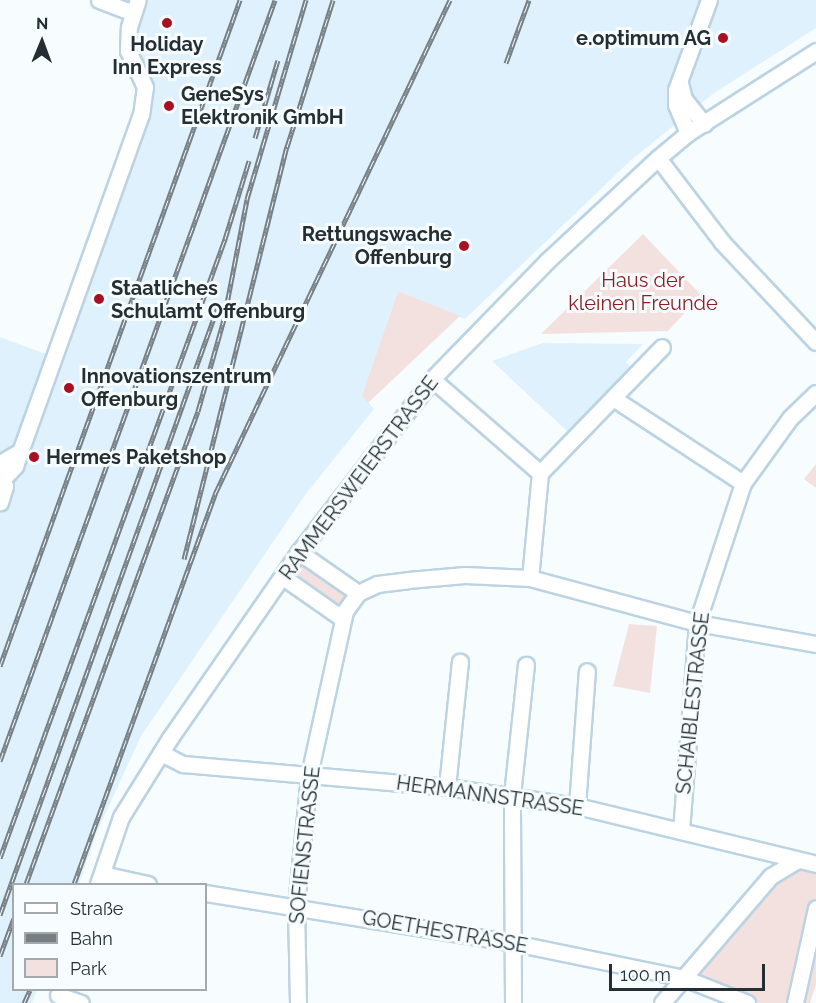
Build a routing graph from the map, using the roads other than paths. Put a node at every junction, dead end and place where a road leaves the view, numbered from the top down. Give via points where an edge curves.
1 (99, 0) edge
2 (709, 0) edge
3 (136, 7) edge
4 (816, 51) edge
5 (680, 80) junction
6 (704, 124) junction
7 (688, 134) junction
8 (658, 158) junction
9 (816, 342) edge
10 (662, 346) dead end
11 (432, 379) junction
12 (816, 393) edge
13 (613, 398) junction
14 (17, 453) junction
15 (0, 463) edge
16 (540, 473) junction
17 (2, 476) edge
18 (743, 483) junction
19 (0, 502) edge
20 (299, 552) junction
21 (283, 577) junction
22 (530, 578) junction
23 (358, 593) junction
24 (343, 619) junction
25 (697, 623) junction
26 (816, 644) edge
27 (460, 662) dead end
28 (526, 665) dead end
29 (587, 671) dead end
30 (161, 753) junction
31 (309, 775) junction
32 (447, 787) junction
33 (512, 795) junction
34 (577, 806) junction
35 (681, 831) junction
36 (796, 861) junction
37 (816, 864) edge
38 (100, 879) edge
39 (132, 883) edge
40 (207, 893) edge
41 (296, 906) junction
42 (816, 908) edge
43 (514, 943) junction
44 (684, 978) junction
45 (57, 996) edge
46 (81, 1003) edge
47 (298, 1003) edge
48 (513, 1003) edge
49 (662, 1003) edge
50 (747, 1003) edge
51 (795, 1003) edge

1 - 3 street
2 - 5 street
3 - 14 street via 128,51 145,87 141,115
4 - 6 street, RAMMERSWEIERSTRASSE
5 - 6 street via 684,99
5 - 7 street via 676,105
6 - 7 street, RAMMERSWEIERSTRASSE
7 - 8 street, RAMMERSWEIERSTRASSE
8 - 9 street via 722,242
8 - 11 street, RAMMERSWEIERSTRASSE via 547,261
10 - 13 street
11 - 16 street
11 - 20 street, RAMMERSWEIERSTRASSE
12 - 18 street, SCHAIBLESTRASSE via 790,418
13 - 16 street
13 - 18 street
14 - 15 street
14 - 17 street via 15,466
16 - 22 street
17 - 19 street
18 - 25 street, SCHAIBLESTRASSE
20 - 21 street, RAMMERSWEIERSTRASSE
20 - 23 street
21 - 24 street
21 - 30 street, RAMMERSWEIERSTRASSE
22 - 23 street via 465,575 377,584
22 - 25 street
23 - 24 street, SOFIENSTRASSE
24 - 31 street, SOFIENSTRASSE
25 - 26 street
25 - 35 street, SCHAIBLESTRASSE
27 - 32 street
28 - 33 street
29 - 34 street
30 - 31 street, HERMANNSTRASSE via 183,764
30 - 38 street, RAMMERSWEIERSTRASSE via 121,816
31 - 32 street, HERMANNSTRASSE
31 - 41 street, SOFIENSTRASSE
32 - 33 street, HERMANNSTRASSE
33 - 34 street, HERMANNSTRASSE
33 - 43 street
34 - 35 street, HERMANNSTRASSE
35 - 36 street, HERMANNSTRASSE
36 - 37 street, HERMANNSTRASSE
36 - 44 street via 771,876
38 - 39 street
40 - 41 street, GOETHESTRASSE
41 - 43 street, GOETHESTRASSE
41 - 47 street, SOFIENSTRASSE
42 - 51 street
43 - 44 street, GOETHESTRASSE
43 - 48 street
44 - 49 street
44 - 50 street, GOETHESTRASSE
45 - 46 street

